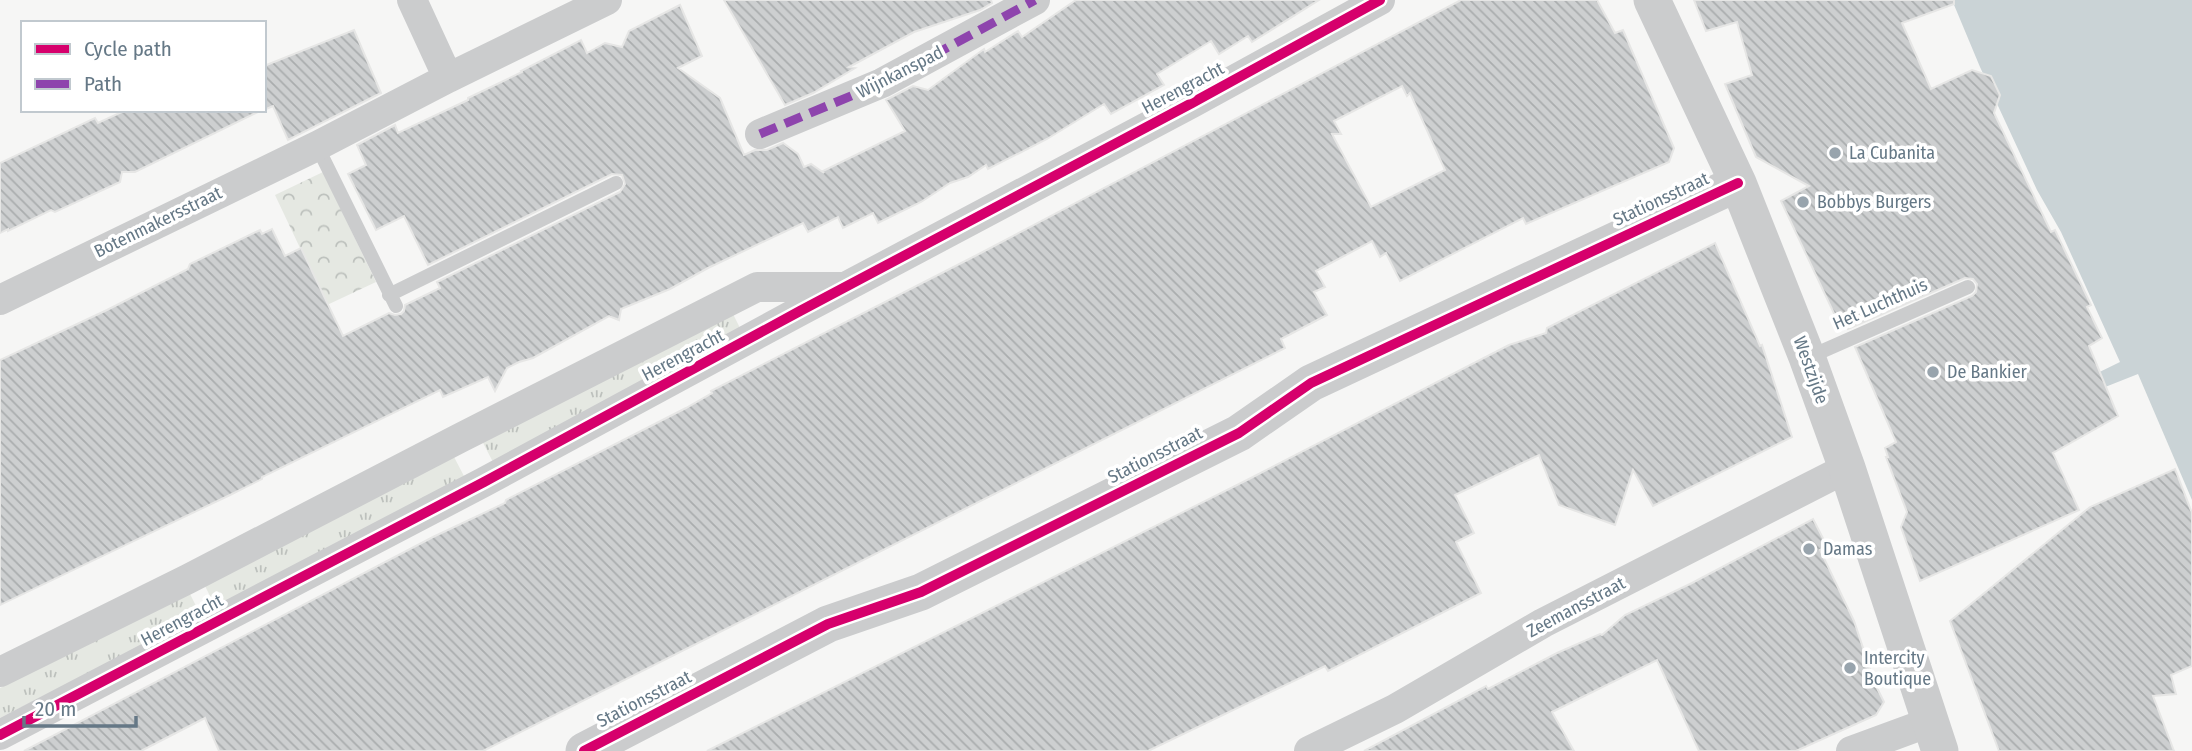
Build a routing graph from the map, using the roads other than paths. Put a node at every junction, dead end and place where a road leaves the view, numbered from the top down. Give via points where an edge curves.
1 (412, 0) edge
2 (607, 0) edge
3 (1035, 0) edge
4 (1380, 0) edge
5 (1652, 0) edge
6 (449, 78) junction
7 (760, 134) dead end
8 (317, 146) junction
9 (615, 183) dead end
10 (1738, 183) junction
11 (848, 287) junction
12 (1968, 287) dead end
13 (0, 300) edge
14 (1807, 357) junction
15 (1847, 468) junction
16 (0, 672) edge
17 (0, 735) edge
18 (1935, 736) edge
19 (584, 751) edge
20 (1309, 751) edge
21 (1851, 751) edge

1 - 6 street
2 - 6 street, Botenmakersstraat
3 - 7 street, Wijnkanspad via 882,83
4 - 11 street, Herengracht
5 - 10 street, Westzijde
6 - 8 street, Botenmakersstraat
8 - 9 lane via 393,301
8 - 13 street, Botenmakersstraat
10 - 14 street, Westzijde
10 - 19 street, Stationsstraat via 1311,383 1239,433 920,592 828,624
11 - 16 street, Herengracht via 757,287
11 - 17 street, Herengracht
12 - 14 lane, Het Luchthuis
14 - 15 street, Westzijde
15 - 18 street, Westzijde
15 - 20 street, Zeemansstraat via 1543,623 1395,709
18 - 21 street

